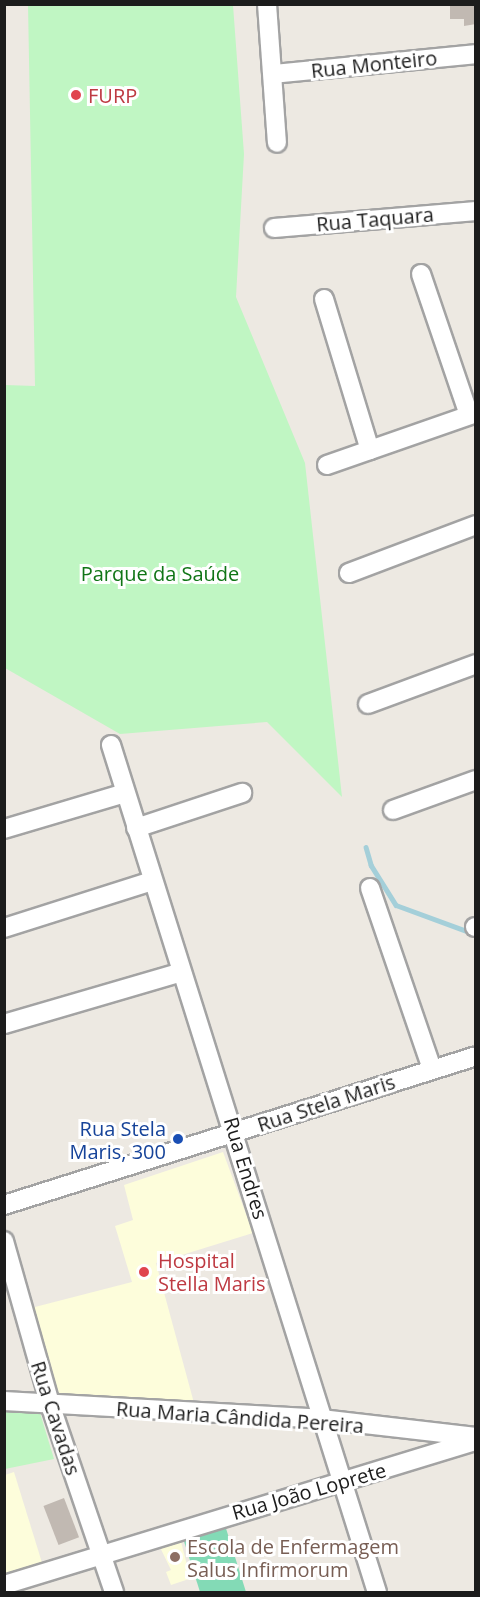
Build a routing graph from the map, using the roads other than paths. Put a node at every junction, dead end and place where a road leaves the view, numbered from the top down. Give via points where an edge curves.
1 (267, 4) edge
2 (476, 54) edge
3 (273, 74) junction
4 (277, 143) dead end
5 (476, 211) edge
6 (274, 228) dead end
7 (421, 274) dead end
8 (324, 299) dead end
9 (472, 414) edge
10 (370, 450) junction
11 (327, 465) dead end
12 (476, 525) edge
13 (349, 573) dead end
14 (476, 664) edge
15 (368, 705) dead end
16 (111, 745) dead end
17 (476, 780) edge
18 (125, 793) junction
19 (242, 794) dead end
20 (393, 810) dead end
21 (4, 828) edge
22 (136, 828) junction
23 (152, 881) junction
24 (370, 888) dead end
25 (4, 928) edge
26 (182, 972) junction
27 (4, 1024) edge
28 (474, 1063) edge
29 (432, 1069) junction
30 (235, 1132) junction
31 (4, 1205) edge
32 (4, 1241) edge
33 (4, 1401) edge
34 (50, 1404) junction
35 (321, 1419) junction
36 (476, 1439) edge
37 (341, 1483) junction
38 (102, 1555) junction
39 (4, 1585) edge
40 (114, 1593) edge
41 (377, 1593) edge

1 - 3 street
2 - 3 street, Rua Monteiro
3 - 4 street
5 - 6 street, Rua Taquara
7 - 9 street
8 - 10 street
9 - 10 street
10 - 11 street
12 - 13 street
14 - 15 street
16 - 18 street, Rua Endres
17 - 20 street
18 - 21 street
18 - 22 street, Rua Endres
19 - 22 street
22 - 23 street, Rua Endres
23 - 25 street
23 - 26 street, Rua Endres
24 - 29 street
26 - 27 street
26 - 30 street, Rua Endres
28 - 29 street, Rua Stela Maris
29 - 30 street, Rua Stela Maris
30 - 31 street, Rua Stela Maris
30 - 35 street, Rua Endres
32 - 34 street, Rua Cavadas
33 - 34 street, Rua Maria Cândida Pereira
34 - 35 street, Rua Maria Cândida Pereira
34 - 38 street, Rua Cavadas
35 - 36 street, Rua Maria Cândida Pereira
35 - 37 street, Rua Endres
36 - 37 street, Rua João Loprete
37 - 38 street, Rua João Loprete
37 - 41 street, Rua Endres
38 - 39 street, Rua João Loprete
38 - 40 street, Rua Cavadas

